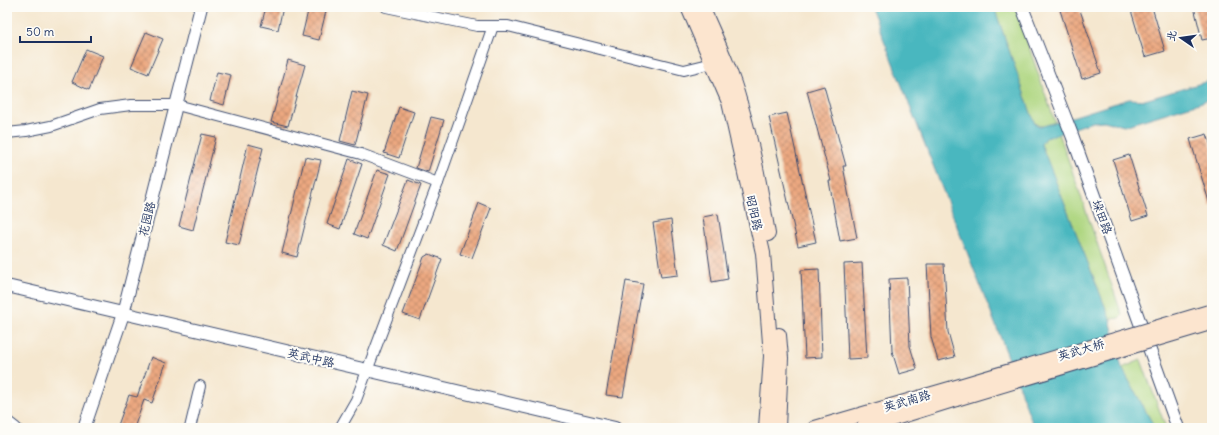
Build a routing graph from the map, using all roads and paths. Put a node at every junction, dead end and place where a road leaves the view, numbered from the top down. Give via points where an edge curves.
1 (201, 7) edge
2 (386, 7) edge
3 (688, 7) edge
4 (702, 7) edge
5 (1022, 7) edge
6 (493, 26) junction
7 (713, 62) junction
8 (177, 105) junction
9 (7, 133) edge
10 (438, 183) junction
11 (7, 286) edge
12 (123, 314) junction
13 (1211, 317) edge
14 (367, 371) junction
15 (200, 386) dead end
16 (954, 393) junction
17 (7, 421) edge
18 (16, 428) edge
19 (84, 428) edge
20 (190, 428) edge
21 (340, 428) edge
22 (615, 428) edge
23 (766, 428) edge
24 (778, 428) edge
25 (815, 428) edge
26 (863, 428) edge
27 (1178, 428) edge

1 - 8 street, 花园路
2 - 6 street via 477,26
3 - 7 main road, 昭阳路
4 - 24 main road, 昭阳路 via 727,64 757,170 771,254 781,358
5 - 27 street, 垛田路 via 1072,135
6 - 7 street via 508,26 684,70
6 - 10 street
7 - 23 main road, 昭阳路 via 729,102 763,254 771,356
8 - 9 street via 131,105 100,110 52,126
8 - 10 street via 361,154
8 - 12 street, 花园路
10 - 14 street
11 - 12 street, 英武中路
12 - 14 street, 英武中路
12 - 19 street, 花园路
13 - 16 main road, 英武大桥, bridge
14 - 21 street via 356,400
14 - 22 street, 英武中路
15 - 20 street
16 - 25 main road, 英武南路
16 - 26 main road, 英武南路
17 - 18 street

